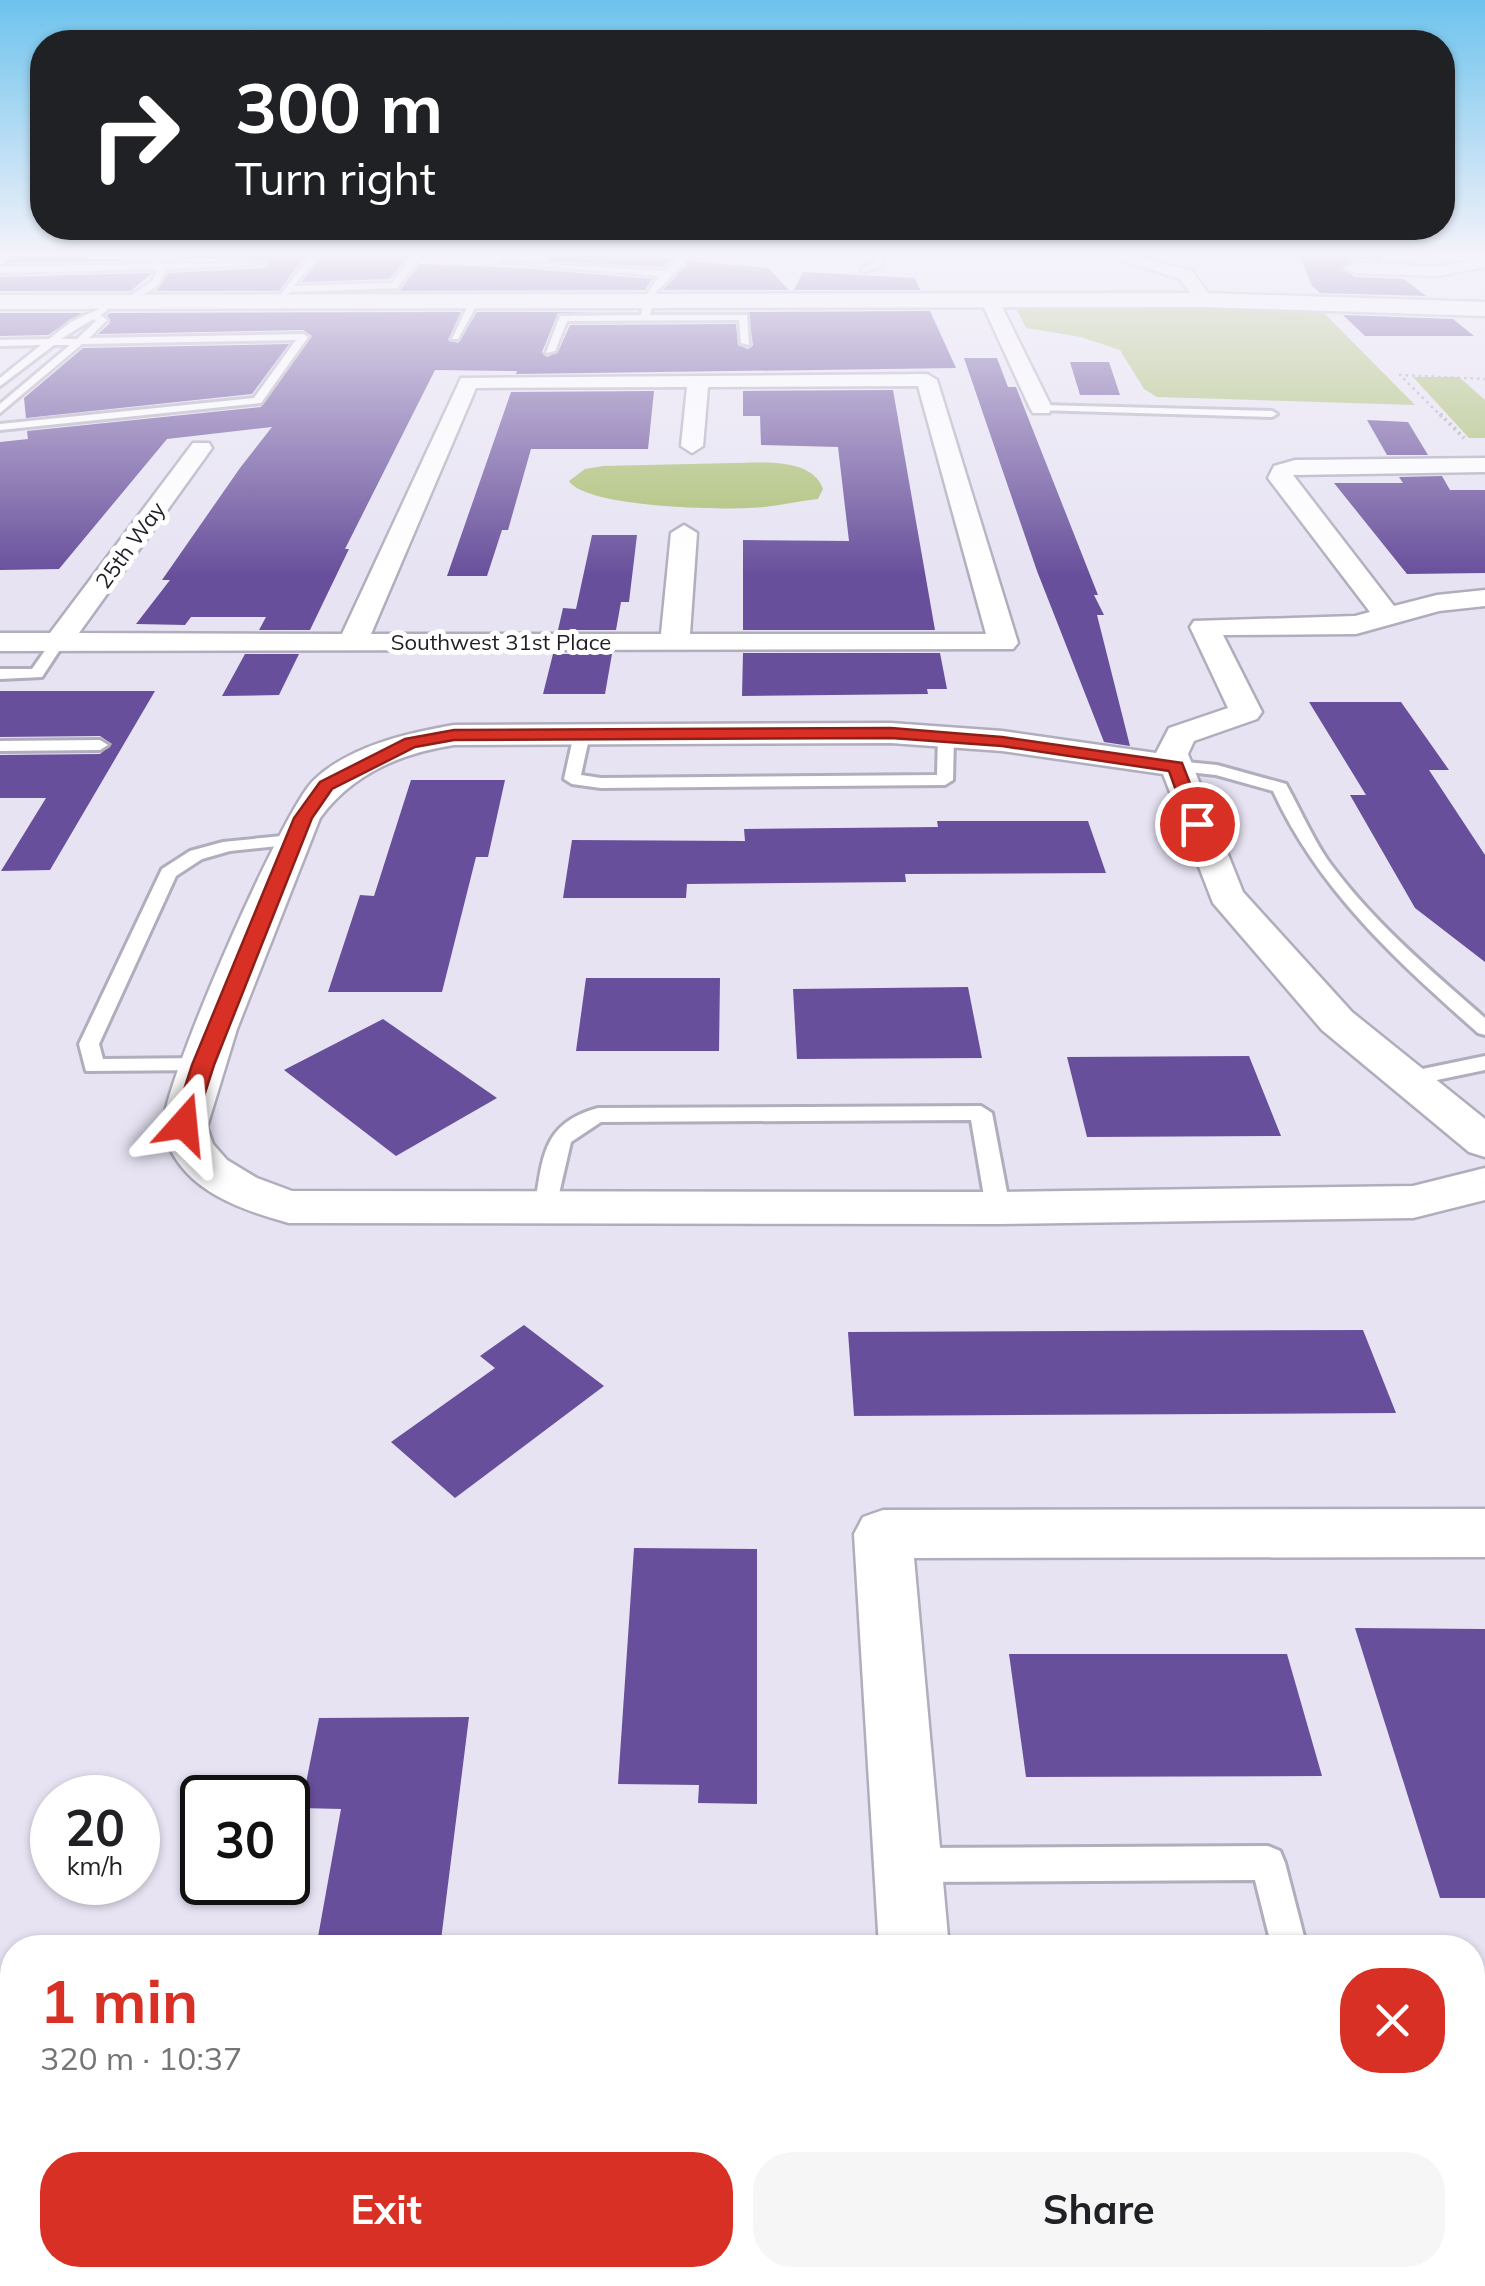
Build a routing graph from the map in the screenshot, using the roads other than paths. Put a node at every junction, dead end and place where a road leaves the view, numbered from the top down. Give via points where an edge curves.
1 (24, 363) edge
2 (54, 363) edge
3 (284, 363) edge
4 (1020, 363) edge
5 (698, 381) junction
6 (0, 382) edge
7 (2, 405) edge
8 (1042, 408) joint
9 (1272, 414) dead end
10 (0, 427) edge
11 (692, 446) dead end
12 (200, 448) dead end
13 (1485, 465) edge
14 (684, 533) dead end
15 (1485, 598) edge
16 (1388, 617) junction
17 (0, 642) edge
18 (58, 642) junction
19 (353, 642) junction
20 (675, 643) junction
21 (0, 674) edge
22 (100, 745) dead end
23 (0, 746) edge
24 (1176, 766) junction
25 (292, 840) junction
26 (1485, 1029) edge
27 (1485, 1063) edge
28 (203, 1065) junction
29 (1408, 1079) junction
30 (1485, 1142) edge
31 (1485, 1184) edge
32 (547, 1204) junction
33 (998, 1208) junction
34 (1485, 1532) edge
35 (907, 1865) junction
36 (913, 1935) edge
37 (1287, 1935) edge

1 - 6 lane
2 - 7 lane
3 - 10 lane via 257,401
4 - 8 street
5 - 11 street
5 - 19 street via 468,382
5 - 20 street, Southwest 31st Place via 928,380 1002,643
8 - 9 lane
12 - 18 street, 25th Way
13 - 16 street via 1282,471 1280,478
14 - 20 street
15 - 16 street
16 - 24 street via 1327,627 1204,627 1246,712 1180,736 1172,754
17 - 18 street, Southwest 31st Place
18 - 19 street, Southwest 31st Place
18 - 21 lane via 37,674
19 - 20 street, Southwest 31st Place
22 - 23 lane
24 - 25 street via 891,733 454,735 411,742 326,786
24 - 26 lane via 1280,788 1362,918
24 - 29 street via 1226,896 1337,1021
25 - 28 street
25 - 28 lane via 196,854 168,873 89,1044 94,1066
27 - 29 lane
28 - 32 street via 184,1124 196,1156 236,1190 289,1207
29 - 30 street
31 - 33 street via 1414,1202
32 - 33 street
32 - 33 lane via 558,1140 571,1125 598,1115 981,1114
34 - 35 street via 883,1534
35 - 36 street
35 - 37 lane via 1268,1863

